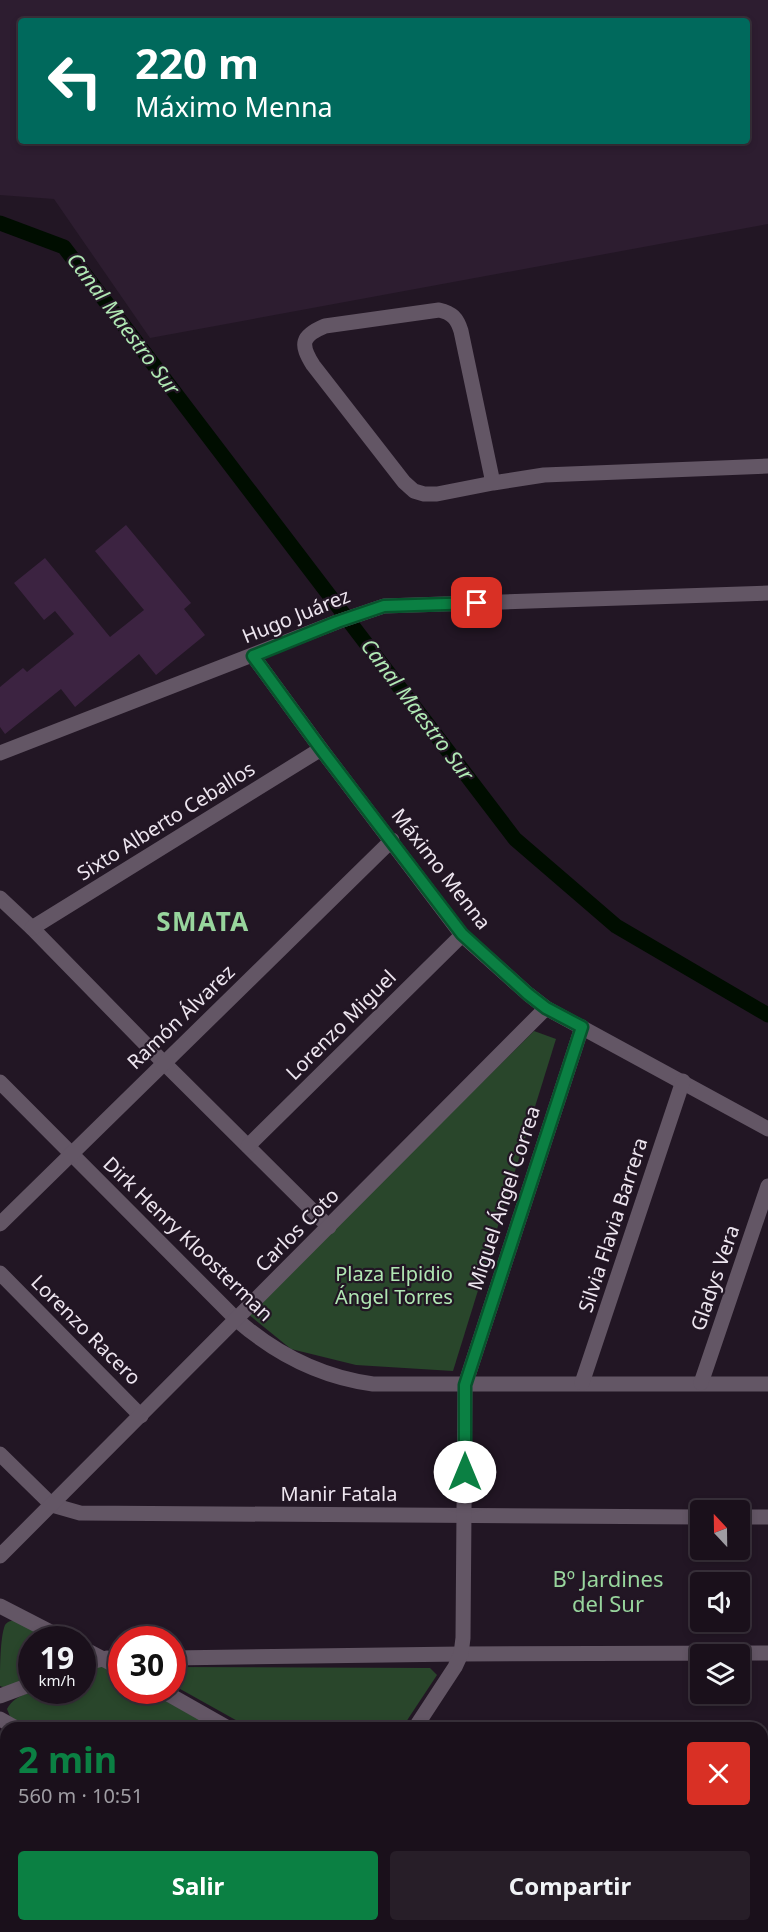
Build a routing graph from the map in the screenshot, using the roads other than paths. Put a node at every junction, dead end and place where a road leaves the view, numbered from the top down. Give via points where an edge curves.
1 (768, 466) edge
2 (492, 483) junction
3 (768, 593) edge
4 (253, 656) junction
5 (321, 749) junction
6 (0, 753) edge
7 (392, 840) junction
8 (0, 898) edge
9 (32, 927) junction
10 (462, 934) junction
11 (546, 1008) junction
12 (582, 1027) junction
13 (164, 1063) junction
14 (683, 1081) junction
15 (0, 1083) edge
16 (768, 1129) edge
17 (248, 1146) junction
18 (71, 1154) junction
19 (768, 1186) edge
20 (0, 1224) edge
21 (329, 1227) junction
22 (0, 1273) edge
23 (237, 1320) junction
24 (582, 1383) junction
25 (701, 1383) junction
26 (768, 1384) edge
27 (465, 1385) junction
28 (141, 1416) junction
29 (0, 1454) edge
30 (52, 1505) junction
31 (465, 1516) junction
32 (690, 1517) edge
33 (750, 1517) edge
34 (768, 1517) edge
35 (0, 1557) edge
36 (1, 1612) edge
37 (34, 1626) edge
38 (768, 1653) edge
39 (461, 1654) junction
40 (96, 1655) edge
41 (186, 1658) edge
42 (103, 1659) junction
43 (108, 1659) edge
44 (96, 1661) edge
45 (108, 1662) edge
46 (18, 1689) edge
47 (0, 1696) edge
48 (186, 1704) edge
49 (217, 1722) edge
50 (420, 1722) edge

1 - 2 street via 544,475
2 - 2 street via 461,331 452,314 439,310 325,326 307,337 303,345 314,365 414,491 437,494
3 - 4 street, Hugo Juárez via 384,606
4 - 5 street, Máximo Menna
4 - 6 street, Hugo Juárez
5 - 7 street, Máximo Menna
5 - 9 street, Sixto Alberto Ceballos
7 - 10 street, Máximo Menna
7 - 13 street, Ramón Álvarez
8 - 9 street
9 - 13 street
10 - 11 street, Máximo Menna
10 - 17 street, Lorenzo Miguel
11 - 12 street, Máximo Menna
11 - 21 street, Carlos Coto
12 - 14 street, Máximo Menna
12 - 27 street, Miguel Ángel Correa
13 - 17 street
13 - 18 street, Ramón Álvarez
14 - 16 street, Máximo Menna
14 - 24 street, Silvia Flavia Barrera
15 - 18 street, Dirk Henry Kloosterman
17 - 21 street
18 - 20 street, Ramón Álvarez
18 - 23 street, Dirk Henry Kloosterman
19 - 25 street, Gladys Vera
21 - 23 street, Carlos Coto
22 - 28 street, Lorenzo Racero
23 - 27 street, Dirk Henry Kloosterman via 294,1360 348,1381
23 - 28 street, Carlos Coto
24 - 25 street, Dirk Henry Kloosterman
24 - 27 street, Dirk Henry Kloosterman
25 - 26 street, Dirk Henry Kloosterman
27 - 31 street, Miguel Ángel Correa
28 - 30 street, Carlos Coto
29 - 30 street, Manir Fatala
30 - 31 street, Manir Fatala via 80,1513
30 - 35 street, Carlos Coto
31 - 32 street, Manir Fatala
31 - 39 street, Miguel Ángel Correa
33 - 34 street
36 - 37 street
38 - 39 street
39 - 41 street
39 - 50 street, Miguel Ángel Correa
40 - 42 street
42 - 43 street
42 - 44 street
42 - 45 street
46 - 47 street
48 - 49 street

